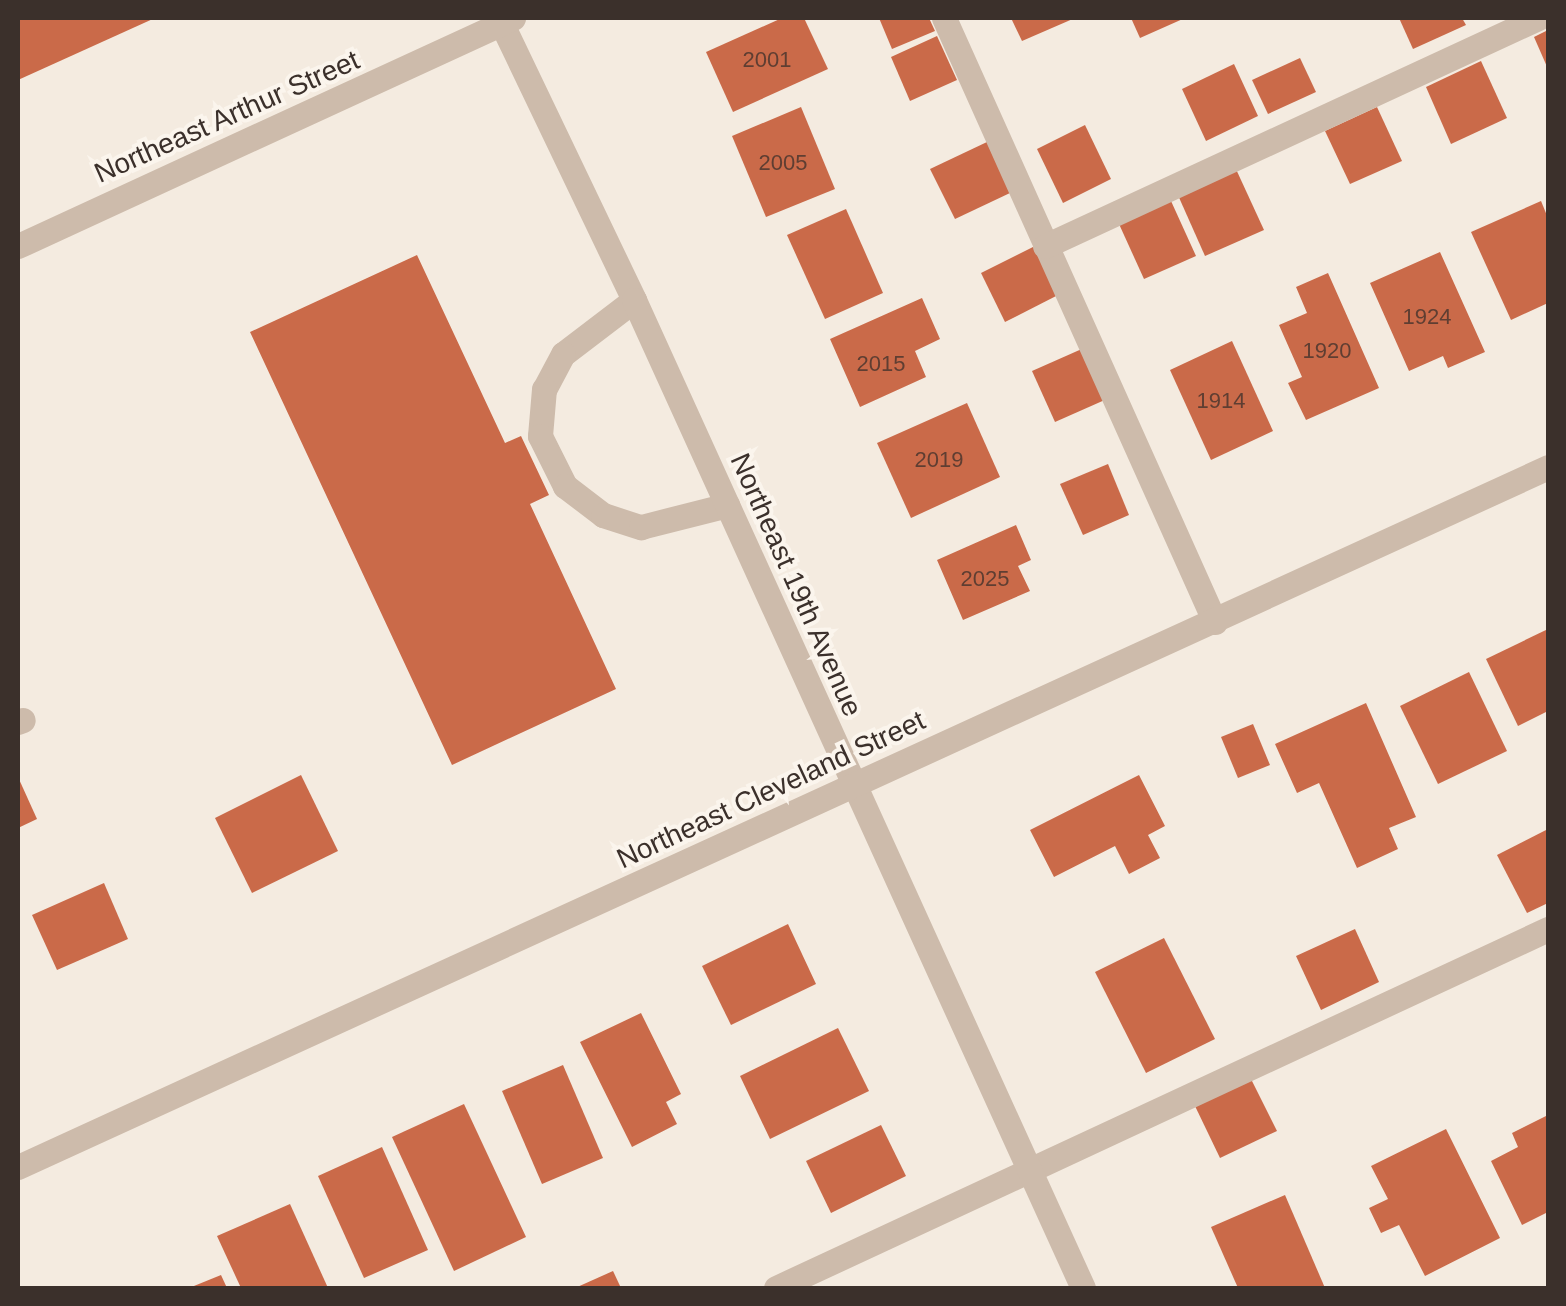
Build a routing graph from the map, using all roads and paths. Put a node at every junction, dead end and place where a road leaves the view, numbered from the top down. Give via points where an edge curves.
1 (944, 18) edge
2 (1538, 18) edge
3 (505, 20) edge
4 (18, 246) edge
5 (1046, 246) junction
6 (634, 300) junction
7 (1548, 467) edge
8 (727, 505) junction
9 (1215, 622) junction
10 (853, 784) junction
11 (1548, 929) edge
12 (18, 1167) edge
13 (1030, 1172) junction
14 (776, 1288) edge
15 (1083, 1288) edge

1 - 5 street
2 - 5 street
3 - 4 street, Northeast Arthur Street
3 - 6 street, Northeast 19th Avenue
5 - 9 street
6 - 8 street, Northeast 19th Avenue
6 - 8 street via 563,354 544,388 540,436 565,486 603,515 641,526
7 - 9 street, Northeast Cleveland Street
8 - 10 street, Northeast 19th Avenue
9 - 10 street, Northeast Cleveland Street
10 - 12 street, Northeast Cleveland Street
10 - 13 street, Northeast 19th Avenue
11 - 13 street
13 - 14 street
13 - 15 street, Northeast 19th Avenue

